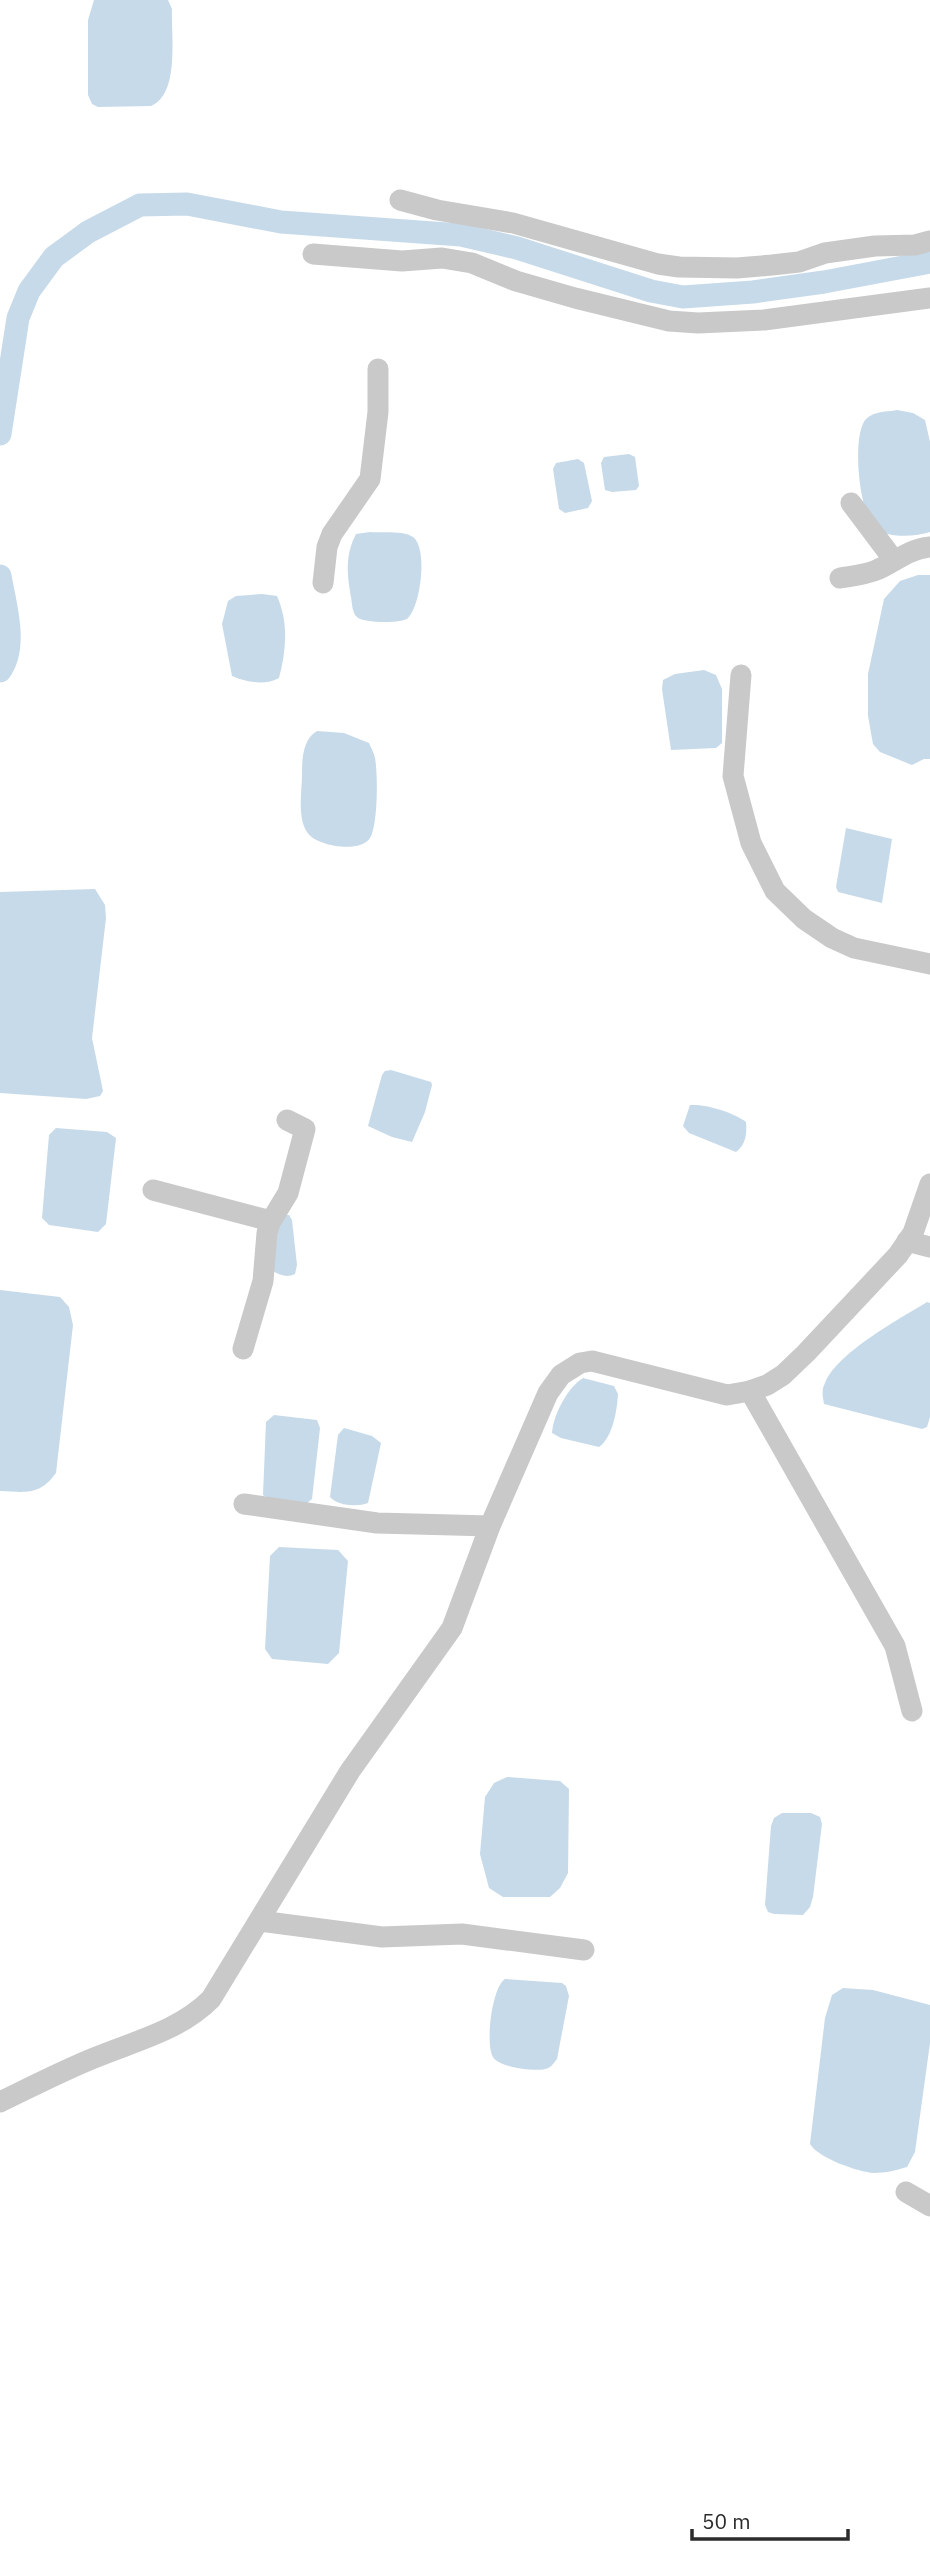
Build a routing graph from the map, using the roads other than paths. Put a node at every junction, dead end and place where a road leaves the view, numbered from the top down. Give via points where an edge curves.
1 (400, 200) dead end
2 (930, 241) edge
3 (313, 254) dead end
4 (930, 298) edge
5 (378, 369) dead end
6 (852, 503) dead end
7 (930, 547) edge
8 (893, 559) junction
9 (841, 578) dead end
10 (323, 583) dead end
11 (741, 675) dead end
12 (930, 964) edge
13 (287, 1120) dead end
14 (930, 1184) edge
15 (153, 1189) dead end
16 (271, 1221) junction
17 (907, 1241) junction
18 (930, 1247) edge
19 (243, 1349) dead end
20 (750, 1391) junction
21 (244, 1504) dead end
22 (490, 1526) junction
23 (912, 1711) dead end
24 (260, 1921) junction
25 (584, 1950) dead end
26 (0, 2102) edge
27 (906, 2192) dead end
28 (930, 2206) edge

1 - 2 street via 513,223 679,267 772,265 825,253
3 - 4 street via 472,263 516,281 668,321 764,320
5 - 10 street via 370,479 332,534
6 - 8 street
7 - 8 street
8 - 9 street via 875,571
11 - 12 street via 733,776 751,843 775,891 803,919 832,938 854,948
13 - 16 street via 305,1129 288,1193
14 - 17 street
15 - 16 street
16 - 19 street via 263,1281
17 - 18 street
17 - 20 street via 783,1375
20 - 22 street via 727,1395 592,1361 580,1363 561,1375 548,1393
20 - 23 street via 895,1646
21 - 22 street via 377,1523
22 - 24 street via 452,1628 350,1771
24 - 25 street via 382,1937 462,1934
24 - 26 street via 225,1980 198,2012 179,2025
27 - 28 street

